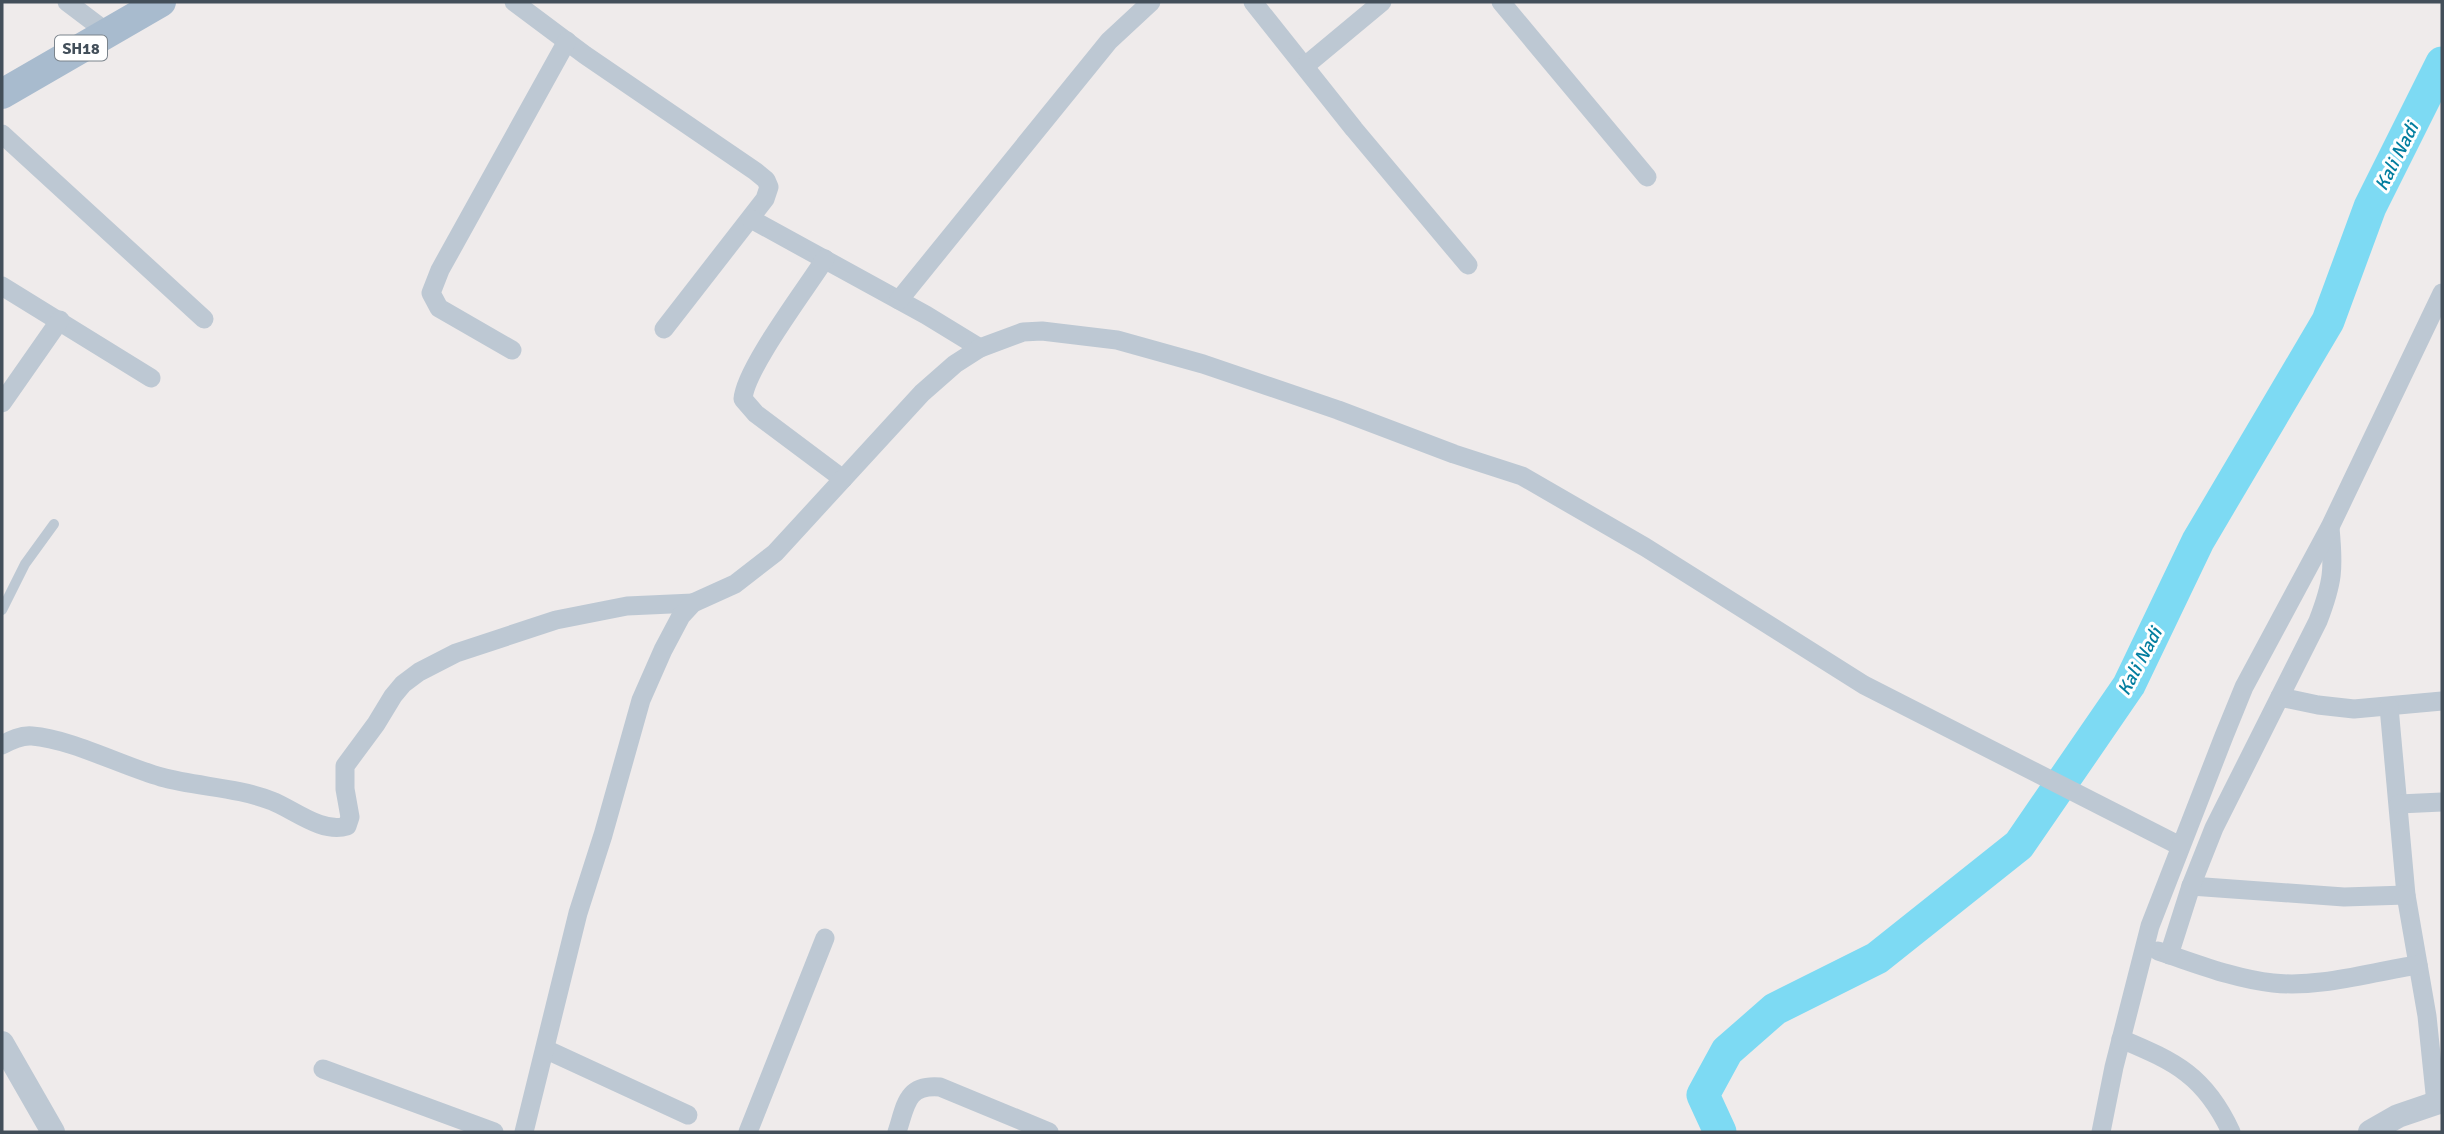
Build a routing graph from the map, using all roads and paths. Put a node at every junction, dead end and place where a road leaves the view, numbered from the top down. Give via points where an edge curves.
1 (67, 2) edge
2 (160, 2) edge
3 (514, 2) edge
4 (1151, 2) edge
5 (1253, 2) edge
6 (1382, 2) edge
7 (1501, 2) edge
8 (107, 33) junction
9 (567, 41) junction
10 (1305, 66) junction
11 (2, 94) edge
12 (2, 134) edge
13 (1647, 177) dead end
14 (751, 219) junction
15 (825, 259) junction
16 (1468, 265) dead end
17 (2, 286) edge
18 (2442, 293) edge
19 (900, 300) junction
20 (204, 319) dead end
21 (60, 320) junction
22 (664, 329) dead end
23 (980, 348) junction
24 (512, 350) dead end
25 (151, 378) dead end
26 (2, 403) edge
27 (843, 479) junction
28 (54, 524) dead end
29 (2330, 527) junction
30 (693, 603) junction
31 (2, 610) edge
32 (2280, 696) junction
33 (2442, 701) edge
34 (2389, 707) junction
35 (2, 745) edge
36 (2442, 802) edge
37 (2399, 804) junction
38 (2180, 846) junction
39 (2191, 886) junction
40 (2406, 895) junction
41 (825, 938) dead end
42 (2145, 947) junction
43 (2169, 955) junction
44 (2417, 965) junction
45 (2121, 1039) junction
46 (2, 1043) edge
47 (545, 1049) junction
48 (323, 1069) dead end
49 (2439, 1102) edge
50 (688, 1115) dead end
51 (53, 1132) edge
52 (494, 1132) edge
53 (524, 1132) edge
54 (748, 1132) edge
55 (897, 1132) edge
56 (1049, 1132) edge
57 (2101, 1132) edge
58 (2231, 1132) edge
59 (2370, 1132) edge

1 - 8 street
2 - 8 main road, SH18
3 - 9 street
4 - 19 street via 1109,41
5 - 10 street
6 - 10 street
7 - 13 street
8 - 11 main road, SH18
9 - 14 street via 766,180 768,193
9 - 24 street via 431,293 439,307
10 - 16 street
12 - 20 street
14 - 15 street
14 - 22 street
15 - 19 street
15 - 27 street via 754,368 743,399 756,414
17 - 21 street
18 - 29 street
19 - 23 street
21 - 25 street
21 - 26 street
23 - 27 street via 922,393
23 - 38 street via 1023,332 1116,340 1248,379 1522,476 1645,547 1864,685
27 - 30 street via 775,553 735,584
28 - 31 lane via 25,564
29 - 32 street via 2334,569 2329,593
29 - 38 street via 2244,687
30 - 35 street via 626,606 556,620 456,653 419,672 393,696 345,766 350,817 341,828 252,794 194,786 55,740 30,736
30 - 47 street via 663,650 641,700 578,913
32 - 34 street via 2354,709
32 - 39 street via 2214,828
33 - 34 street
34 - 37 street
36 - 37 street
37 - 40 street
38 - 42 street
39 - 40 street via 2344,897
39 - 43 street
40 - 44 street
41 - 54 street
42 - 43 street
42 - 45 street
43 - 44 street via 2274,983 2321,981
44 - 49 street
45 - 57 street
45 - 58 street via 2159,1055 2198,1081
46 - 51 street
47 - 50 street
47 - 53 street
48 - 52 street
49 - 59 street via 2398,1116
55 - 56 street via 911,1094 926,1086 940,1087

